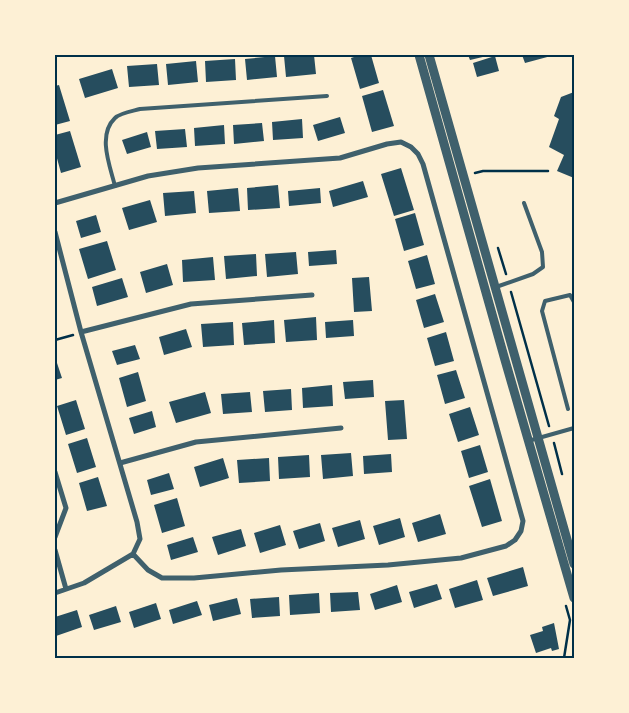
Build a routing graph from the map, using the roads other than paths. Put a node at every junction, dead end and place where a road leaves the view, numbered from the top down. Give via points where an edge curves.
1 (419, 55) edge
2 (430, 55) edge
3 (327, 96) dead end
4 (115, 186) junction
5 (55, 203) edge
6 (524, 203) dead end
7 (55, 232) edge
8 (496, 288) junction
9 (312, 295) dead end
10 (574, 302) edge
11 (81, 332) junction
12 (568, 409) dead end
13 (341, 428) dead end
14 (574, 428) edge
15 (539, 439) junction
16 (528, 441) junction
17 (120, 462) junction
18 (55, 472) edge
19 (55, 537) edge
20 (55, 550) edge
21 (133, 554) junction
22 (574, 564) edge
23 (66, 589) junction
24 (55, 593) edge
25 (574, 598) edge

1 - 16 street
2 - 8 street
3 - 4 lane via 140,109 115,117 106,131
4 - 5 street
4 - 21 street via 148,176 198,168 340,158 401,142 411,147 423,164 523,520 522,530 506,546 461,558 388,565 162,578 148,570
6 - 8 lane via 542,252 542,267 533,274
7 - 11 street
8 - 15 street
9 - 11 street via 191,304
10 - 12 lane via 570,295 545,301 542,311
11 - 17 street
13 - 17 street via 196,442
14 - 15 lane
15 - 16 lane
15 - 22 street
16 - 25 street
17 - 21 street via 140,539
18 - 19 street via 66,508
20 - 23 street
21 - 23 street via 84,583
23 - 24 street

